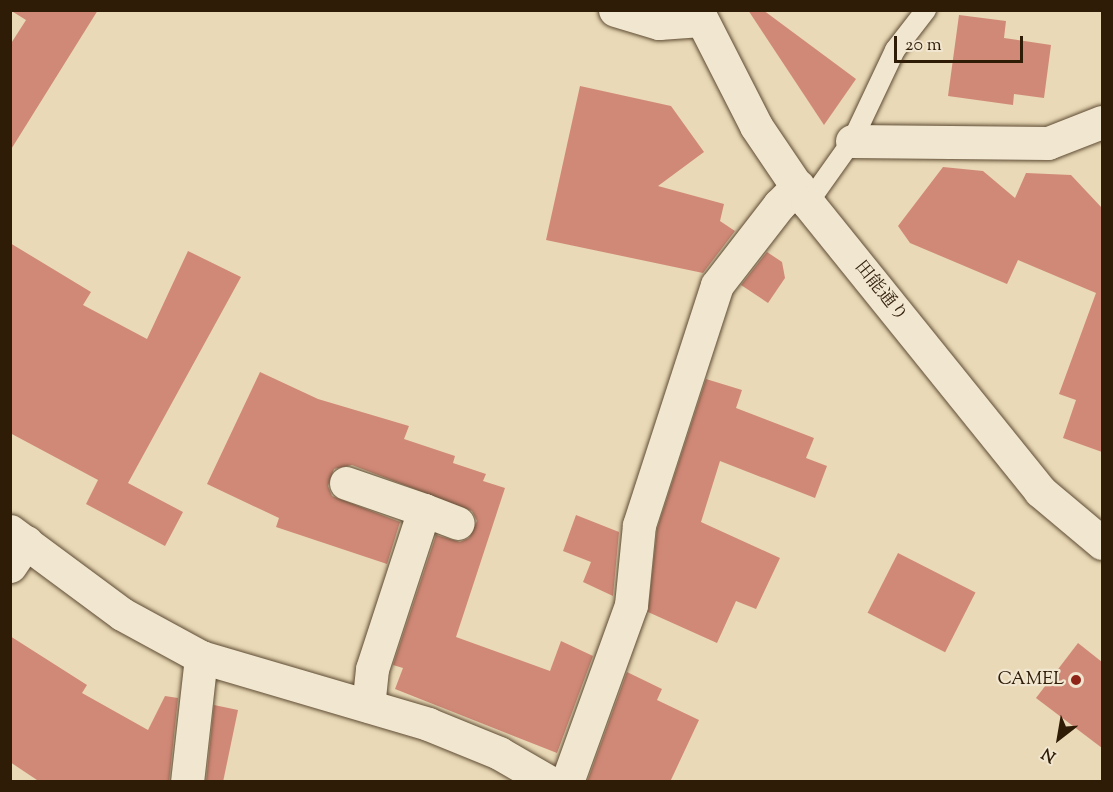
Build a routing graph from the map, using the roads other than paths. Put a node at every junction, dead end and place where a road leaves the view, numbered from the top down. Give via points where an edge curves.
1 (615, 10) edge
2 (926, 10) edge
3 (699, 15) edge
4 (1102, 122) edge
5 (852, 141) junction
6 (803, 195) junction
7 (346, 483) dead end
8 (424, 510) junction
9 (458, 523) dead end
10 (1102, 543) edge
11 (16, 546) edge
12 (201, 657) junction
13 (368, 706) junction
14 (186, 782) edge
15 (549, 782) edge
16 (567, 782) edge

1 - 3 street via 658,23
2 - 5 lane via 895,50
3 - 6 street, 田能通り via 756,126
4 - 5 street via 1048,143
5 - 6 lane
6 - 10 street, 田能通り via 1040,491
6 - 16 street via 779,205 717,285 639,525 631,605
7 - 8 street
8 - 9 street
8 - 13 street via 372,669
11 - 12 street via 122,615
12 - 13 street
12 - 14 street
13 - 15 street via 429,724 489,749

